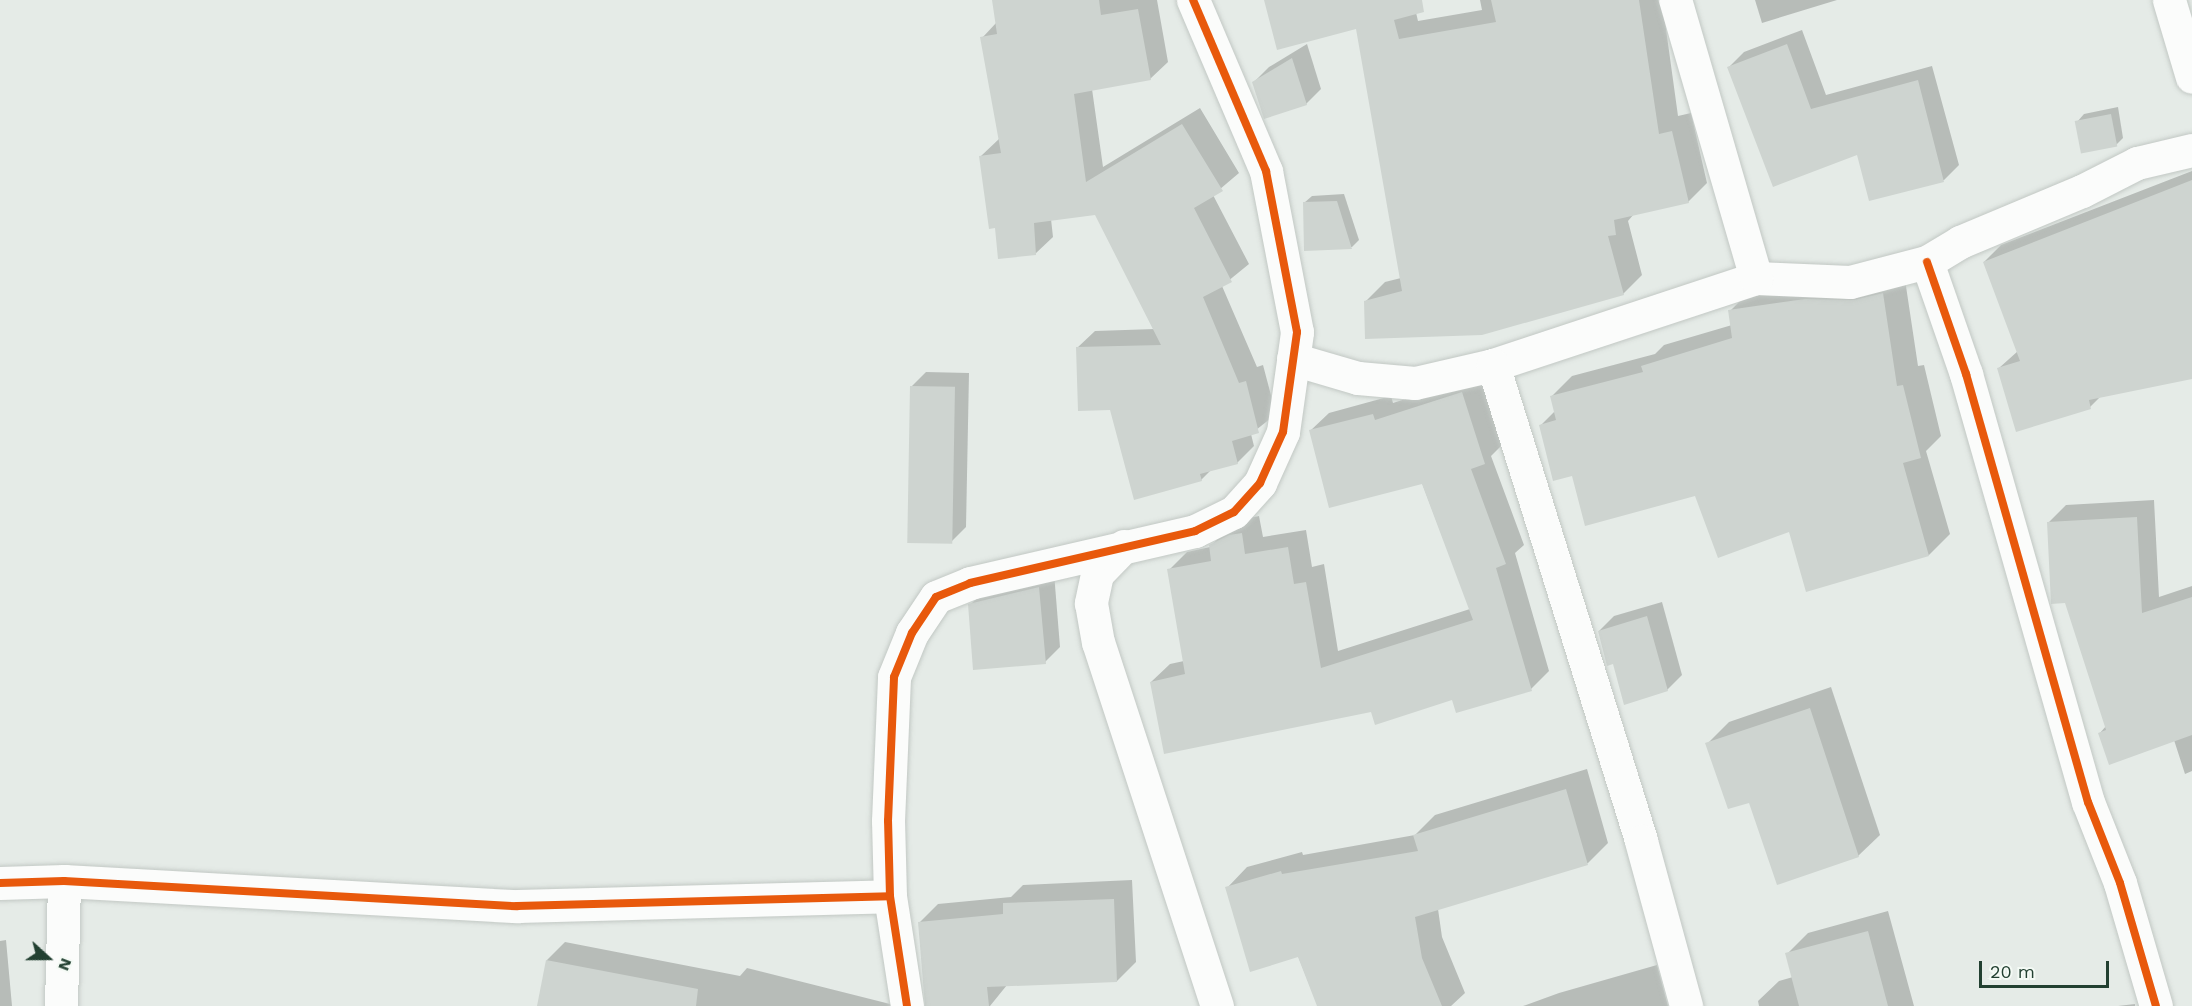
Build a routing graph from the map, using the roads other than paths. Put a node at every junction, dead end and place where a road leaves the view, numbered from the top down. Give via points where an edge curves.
1 (1193, 0) edge
2 (1675, 0) edge
3 (2169, 0) edge
4 (2192, 77) edge
5 (2192, 150) edge
6 (1927, 262) junction
7 (1756, 278) junction
8 (1293, 359) junction
9 (1493, 365) junction
10 (1124, 546) junction
11 (64, 881) junction
12 (0, 883) edge
13 (890, 896) junction
14 (62, 1006) edge
15 (907, 1006) edge
16 (1217, 1006) edge
17 (1686, 1006) edge
18 (2156, 1006) edge

1 - 8 street via 1266,171 1294,308 1297,332
2 - 7 street
3 - 4 street
5 - 6 street via 2137,163 2082,191 1960,242
6 - 7 street via 1850,282
6 - 18 street via 1966,374 2088,802 2120,884
7 - 9 street
8 - 9 street via 1358,378 1415,383
8 - 10 street via 1283,432 1260,483 1234,512 1195,531
9 - 17 street via 1641,841
10 - 13 street via 970,583 936,597 912,633 894,677 888,785
10 - 16 street via 1097,574 1091,603 1098,642
11 - 12 street
11 - 13 street via 517,906
11 - 14 street
13 - 15 street

